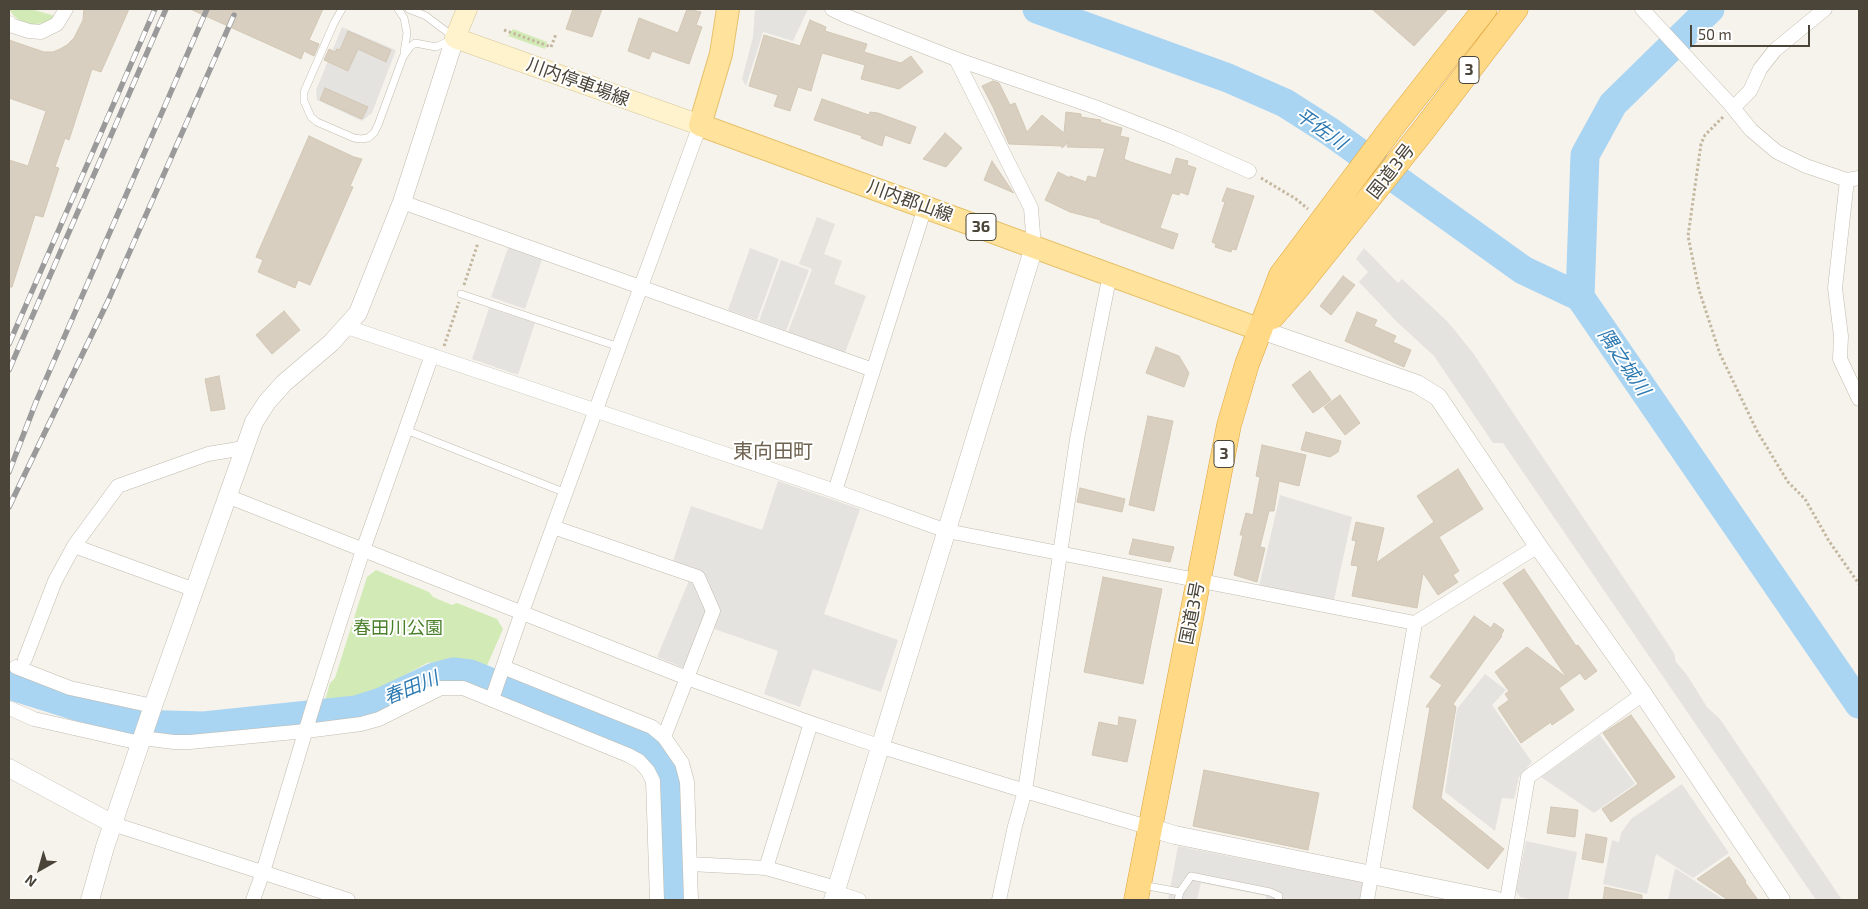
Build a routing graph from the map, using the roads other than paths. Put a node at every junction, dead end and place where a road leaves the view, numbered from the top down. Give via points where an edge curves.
1 (66, 9) edge
2 (342, 9) edge
3 (398, 9) edge
4 (409, 9) edge
5 (467, 9) edge
6 (728, 9) edge
7 (832, 9) edge
8 (1485, 9) edge
9 (1516, 9) edge
10 (1642, 9) edge
11 (1825, 9) edge
12 (9, 25) edge
13 (455, 38) junction
14 (404, 57) junction
15 (956, 59) junction
16 (1731, 106) junction
17 (700, 126) junction
18 (1250, 171) road end
19 (1853, 179) edge
20 (402, 202) junction
21 (925, 206) junction
22 (1034, 247) junction
23 (1110, 274) junction
24 (641, 287) junction
25 (461, 294) dead end
26 (347, 327) junction
27 (1261, 330) junction
28 (619, 347) junction
29 (432, 355) junction
30 (874, 370) junction
31 (1859, 399) edge
32 (596, 411) junction
33 (406, 430) junction
34 (244, 448) junction
35 (835, 492) junction
36 (566, 493) junction
37 (227, 496) junction
38 (553, 527) junction
39 (947, 531) junction
40 (74, 546) junction
41 (1538, 546) junction
42 (363, 550) junction
43 (1060, 553) junction
44 (1199, 581) junction
45 (195, 590) junction
46 (522, 612) junction
47 (1415, 623) junction
48 (502, 670) junction
49 (687, 678) junction
50 (1643, 694) junction
51 (493, 697) junction
52 (9, 708) edge
53 (152, 709) junction
54 (811, 723) junction
55 (307, 728) junction
56 (664, 737) junction
57 (142, 738) junction
58 (879, 746) junction
59 (9, 768) edge
60 (1025, 791) junction
61 (113, 824) junction
62 (1151, 828) junction
63 (690, 864) junction
64 (766, 868) junction
65 (263, 872) junction
66 (1371, 874) junction
67 (1138, 892) edge
68 (1180, 892) junction
69 (835, 893) edge
70 (1279, 898) edge
71 (90, 900) edge
72 (253, 900) edge
73 (348, 900) edge
74 (658, 900) edge
75 (691, 900) edge
76 (859, 900) edge
77 (999, 900) edge
78 (1178, 900) edge
79 (1287, 900) edge
80 (1367, 900) edge
81 (1495, 900) edge
82 (1507, 900) edge
83 (1781, 900) edge

1 - 12 street via 57,24 40,32
2 - 14 lane via 304,92 307,110 316,122 354,138 368,138 378,125
3 - 14 lane via 407,33
4 - 13 lane via 426,16
5 - 13 main road
6 - 17 main road via 721,54
7 - 15 street
8 - 27 highway, 国道3号 / 3 via 1281,275
9 - 27 highway, 国道3号 / 3 via 1422,132
10 - 16 street
11 - 16 street via 1775,50 1760,69 1750,91
13 - 14 lane via 436,47 415,42
13 - 17 main road, 川内停車場線
13 - 20 street
15 - 18 street via 1095,107
15 - 22 street via 1031,208
16 - 19 street via 1777,152 1806,166
17 - 21 main road, 川内郡山線 / 36
17 - 24 street
19 - 31 street via 1835,288 1840,359
20 - 24 street
20 - 26 street via 364,300
21 - 22 main road, 川内郡山線 / 36
21 - 30 street
22 - 23 main road, 川内郡山線 / 36
22 - 39 street
23 - 27 main road, 川内郡山線 / 36
23 - 43 street via 1077,439
24 - 28 street
24 - 30 street
25 - 28 lane
26 - 29 street
26 - 34 street via 267,402 254,422
27 - 41 street via 1417,384 1438,397
27 - 44 highway, 国道3号 / 3 via 1229,425
28 - 32 street
29 - 32 street
29 - 33 street
30 - 35 street
32 - 35 street
32 - 36 street
33 - 36 lane
33 - 42 street
34 - 37 street
34 - 40 street via 208,454 118,486
35 - 39 street
36 - 38 street
37 - 42 street
37 - 45 street
38 - 46 street
38 - 49 street via 698,577 713,611
39 - 43 street
39 - 58 street
40 - 45 street
40 - 53 street via 55,581 20,663 70,688
41 - 47 street
41 - 50 street
42 - 46 street
42 - 55 street
43 - 44 street
43 - 60 street
44 - 47 street
44 - 62 highway, 国道3号 / 3
45 - 53 street
46 - 48 street
46 - 49 street
47 - 66 street
48 - 51 street
48 - 56 street via 652,728
49 - 54 street
49 - 56 street
50 - 82 street via 1528,778
50 - 83 street
51 - 55 street via 463,688 440,688 379,719 361,724
51 - 74 street via 628,755 648,771 653,780
52 - 57 street via 34,719
53 - 57 street
54 - 58 street
54 - 64 street
55 - 57 street via 190,742
55 - 65 street
56 - 63 street via 682,763 687,782
57 - 61 street
58 - 60 street
58 - 69 street
59 - 61 street
60 - 62 street
60 - 77 street
61 - 65 street
61 - 71 street
62 - 66 street
62 - 67 highway, 国道3号 / 3
63 - 64 street
63 - 75 street
64 - 69 street
65 - 72 street
65 - 73 street
66 - 80 street
66 - 81 street
67 - 68 lane
68 - 70 lane via 1191,876 1270,892
68 - 78 lane
69 - 76 street
70 - 79 lane

